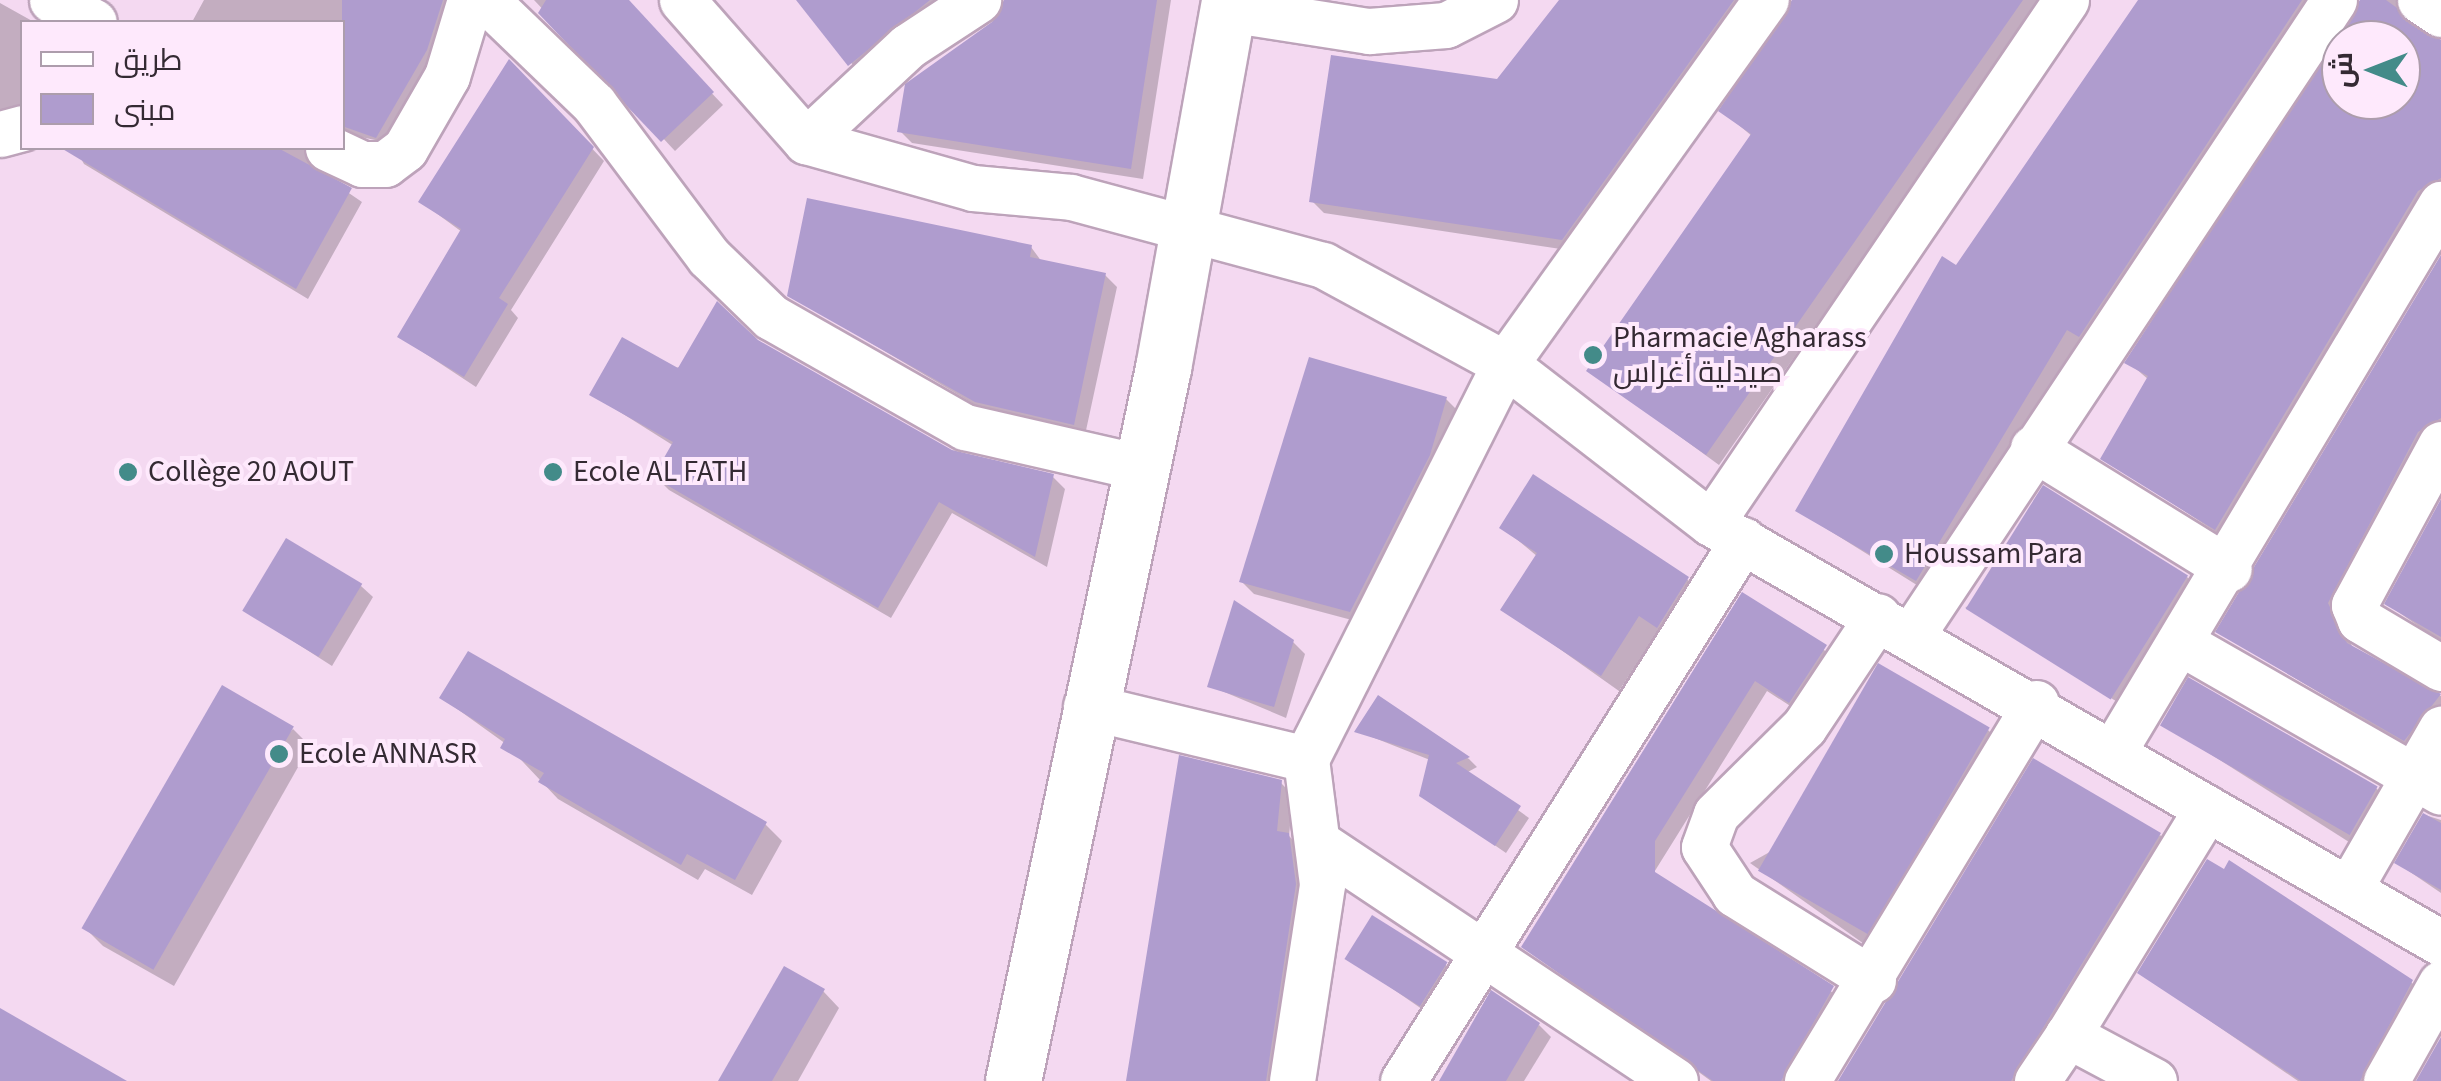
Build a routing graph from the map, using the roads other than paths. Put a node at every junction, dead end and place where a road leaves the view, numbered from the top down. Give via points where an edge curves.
1 (52, 0) edge
2 (470, 0) edge
3 (486, 0) edge
4 (682, 0) edge
5 (978, 0) edge
6 (1495, 0) edge
7 (1766, 0) edge
8 (2066, 0) edge
9 (2334, 0) edge
10 (2420, 0) edge
11 (1228, 5) edge
12 (2441, 14) edge
13 (89, 20) edge
14 (806, 141) junction
15 (332, 150) edge
16 (2441, 204) edge
17 (1189, 234) junction
18 (1506, 364) junction
19 (2441, 444) edge
20 (2033, 448) junction
21 (1140, 467) junction
22 (1727, 531) junction
23 (2228, 569) junction
24 (1896, 624) junction
25 (2183, 644) junction
26 (2441, 668) edge
27 (2036, 703) junction
28 (1086, 706) junction
29 (2441, 729) edge
30 (2112, 752) junction
31 (1306, 759) junction
32 (2428, 785) edge
33 (2207, 808) junction
34 (1323, 846) junction
35 (2350, 890) junction
36 (2441, 943) edge
37 (1486, 959) junction
38 (1873, 980) junction
39 (2441, 983) edge
40 (2068, 1035) junction
41 (1013, 1081) edge
42 (1292, 1081) edge
43 (1403, 1081) edge
44 (1676, 1081) edge
45 (1807, 1081) edge
46 (2037, 1081) edge
47 (2154, 1081) edge
48 (2386, 1081) edge

1 - 13 street
2 - 15 street via 447,76 405,149 385,164 362,164
3 - 21 street via 594,104 709,257 771,317 965,427
4 - 14 street
5 - 14 street via 908,46
6 - 11 street via 1446,25 1369,31
7 - 18 street
8 - 22 street
9 - 20 street
10 - 12 street
11 - 17 street
14 - 17 street via 973,188 1071,197
16 - 23 street
17 - 18 street via 1323,265
17 - 21 street
18 - 22 street
18 - 31 street
19 - 26 street via 2354,605 2360,620
20 - 23 street
20 - 24 street
21 - 28 street
22 - 24 street
22 - 37 street
23 - 25 street
24 - 27 street
24 - 38 street via 1716,814 1704,847 1735,894
25 - 30 street
25 - 32 street
27 - 30 street
27 - 38 street
28 - 31 street
28 - 41 street
29 - 32 street
30 - 33 street
31 - 34 street
32 - 35 street
33 - 35 street
33 - 40 street
34 - 37 street
34 - 42 street
35 - 36 street
37 - 43 street
37 - 44 street
38 - 45 street
39 - 48 street
40 - 46 street
40 - 47 street

